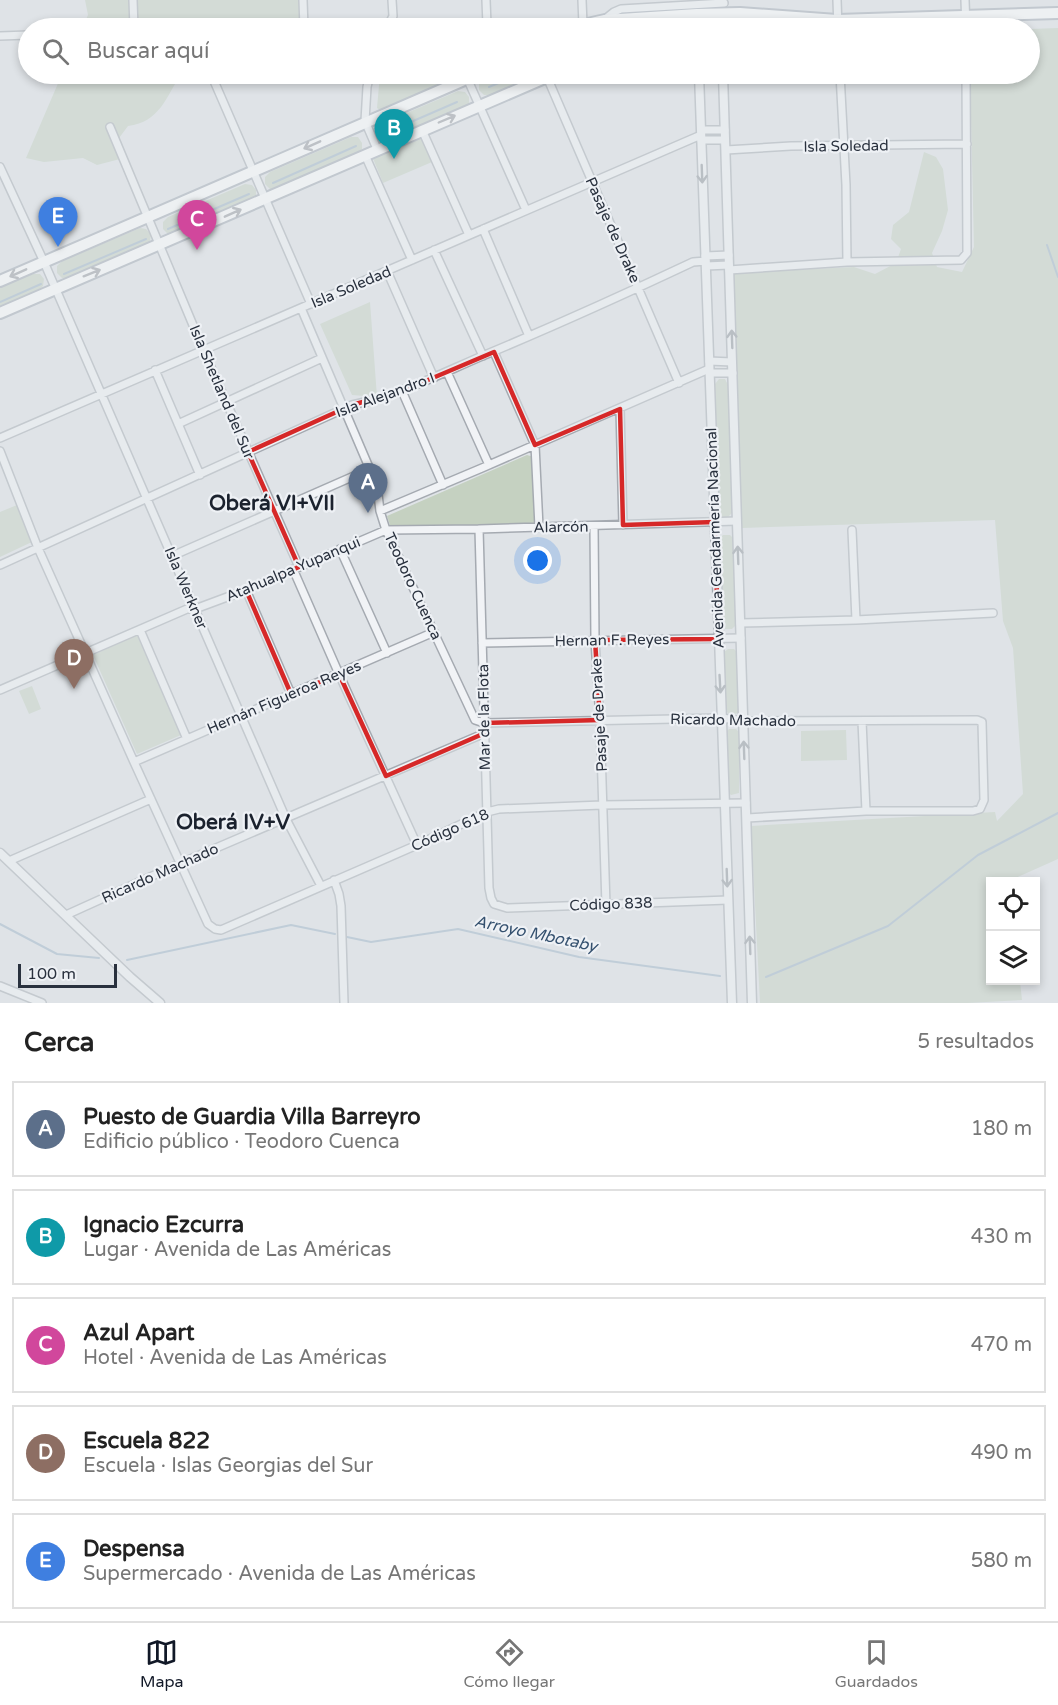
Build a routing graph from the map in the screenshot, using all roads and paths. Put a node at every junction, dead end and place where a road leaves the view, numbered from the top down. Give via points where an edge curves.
1 (133, 0) edge
2 (303, 0) edge
3 (392, 0) edge
4 (486, 0) edge
5 (582, 0) edge
6 (837, 0) edge
7 (965, 0) edge
8 (723, 5) edge
9 (696, 6) edge
10 (1058, 12) edge
11 (966, 15) junction
12 (134, 18) edge
13 (304, 18) edge
14 (392, 18) edge
15 (487, 18) edge
16 (581, 18) edge
17 (637, 18) edge
18 (810, 18) edge
19 (838, 18) edge
20 (923, 18) edge
21 (18, 35) edge
22 (0, 36) edge
23 (215, 84) edge
24 (368, 84) edge
25 (454, 84) edge
26 (475, 84) edge
27 (529, 84) edge
28 (554, 84) edge
29 (699, 84) edge
30 (723, 84) edge
31 (841, 84) edge
32 (966, 84) edge
33 (479, 105) junction
34 (365, 121) junction
35 (110, 127) dead end
36 (422, 130) junction
37 (725, 130) junction
38 (701, 135) junction
39 (967, 144) junction
40 (726, 145) junction
41 (844, 146) junction
42 (377, 149) junction
43 (365, 155) junction
44 (0, 167) edge
45 (253, 172) junction
46 (592, 182) junction
47 (265, 199) junction
48 (526, 210) junction
49 (148, 216) junction
50 (483, 229) junction
51 (469, 235) junction
52 (160, 244) junction
53 (434, 250) junction
54 (729, 255) junction
55 (412, 260) junction
56 (706, 261) junction
57 (44, 262) junction
58 (843, 263) junction
59 (729, 268) junction
60 (387, 271) junction
61 (0, 281) edge
62 (56, 288) junction
63 (638, 288) junction
64 (311, 304) junction
65 (301, 308) junction
66 (0, 313) edge
67 (530, 336) junction
68 (203, 349) junction
69 (494, 352) junction
70 (483, 356) junction
71 (322, 358) junction
72 (732, 362) junction
73 (709, 368) junction
74 (155, 370) junction
75 (447, 372) junction
76 (733, 373) junction
77 (434, 378) junction
78 (679, 383) junction
79 (402, 391) junction
80 (102, 393) junction
81 (226, 402) junction
82 (344, 409) junction
83 (620, 409) junction
84 (178, 424) junction
85 (0, 438) edge
86 (535, 445) junction
87 (0, 451) edge
88 (248, 452) junction
89 (489, 465) junction
90 (370, 469) junction
91 (200, 475) junction
92 (443, 485) junction
93 (147, 499) junction
94 (380, 511) junction
95 (275, 512) junction
96 (737, 521) junction
97 (715, 522) junction
98 (622, 525) junction
99 (594, 526) junction
100 (539, 527) junction
101 (479, 529) junction
102 (386, 530) junction
103 (852, 530) dead end
104 (38, 548) junction
105 (340, 549) junction
106 (172, 556) junction
107 (0, 565) edge
108 (296, 568) junction
109 (246, 590) junction
110 (195, 609) junction
111 (993, 613) dead end
112 (856, 620) junction
113 (740, 623) junction
114 (140, 630) junction
115 (434, 632) junction
116 (741, 638) junction
117 (718, 639) junction
118 (595, 640) junction
119 (482, 643) junction
120 (86, 653) junction
121 (387, 653) junction
122 (339, 674) junction
123 (0, 690) edge
124 (291, 694) junction
125 (240, 716) junction
126 (722, 718) junction
127 (600, 720) junction
128 (862, 720) junction
129 (744, 722) junction
130 (484, 723) junction
131 (485, 733) junction
132 (187, 739) junction
133 (134, 762) junction
134 (386, 776) junction
135 (151, 799) junction
136 (725, 802) junction
137 (746, 803) junction
138 (602, 805) junction
139 (866, 811) junction
140 (487, 812) junction
141 (286, 819) junction
142 (747, 819) junction
143 (417, 844) junction
144 (0, 853) edge
145 (9, 861) junction
146 (181, 864) junction
147 (334, 880) junction
148 (321, 886) junction
149 (728, 900) junction
150 (494, 904) joint
151 (606, 905) junction
152 (66, 915) junction
153 (0, 986) edge
154 (42, 1003) edge
155 (160, 1003) edge
156 (344, 1003) edge
157 (732, 1003) edge
158 (752, 1003) edge

1 - 12 street
2 - 13 street
3 - 14 street
4 - 15 street
5 - 16 street
6 - 19 street
7 - 11 street
8 - 9 main road
8 - 18 main road
9 - 17 main road
10 - 11 main road
11 - 20 main road
21 - 22 street
23 - 45 street
24 - 34 street
25 - 34 main road
26 - 33 street
27 - 33 main road
28 - 46 street, Pasaje de Drake
29 - 38 street, Avenida Gendarmería Nacional
30 - 37 street, Avenida Gendarmería Nacional
31 - 41 street
32 - 39 street
36 -> 33 main road
33 - 48 street
34 - 42 street
34 -> 45 main road
35 - 49 street, Isla Shetland del Sur
36 - 42 main road
36 - 51 street
37 - 38 street
37 - 40 street, Avenida Gendarmería Nacional
38 - 40 street, Isla Soledad
38 - 46 street, Isla Soledad
38 -> 56 street, Avenida Gendarmería Nacional
39 - 41 street, Isla Soledad
39 - 58 street via 968,244 962,260
40 - 41 street, Isla Soledad
40 - 54 street, Avenida Gendarmería Nacional
41 - 58 street
42 - 43 main road
43 - 47 main road
43 - 55 street
44 - 57 street, Isla Werkner
45 - 47 street
45 - 49 main road
46 - 48 street, Isla Soledad
46 - 63 street, Pasaje de Drake
52 -> 47 main road
47 - 64 street
48 - 50 street, Isla Soledad
49 - 52 street, Isla Shetland del Sur
49 - 57 main road
50 - 51 street, Isla Soledad
50 - 67 street
51 - 53 street, Isla Soledad
62 -> 52 main road
52 - 68 street, Isla Shetland del Sur
53 - 55 street, Isla Soledad
53 - 70 street
54 - 56 street
54 - 59 street, Avenida Gendarmería Nacional
55 - 60 street, Isla Soledad
56 - 59 street
56 - 63 street, Isla Alejandro I via 693,262
56 - 73 street, Avenida Gendarmería Nacional
57 -> 61 main road
57 - 62 street, Isla Werkner
58 - 59 street
72 -> 59 street, Avenida Gendarmería Nacional
60 - 64 street, Isla Soledad
60 - 77 street
62 - 66 main road
62 - 80 street, Isla Werkner
63 - 67 street, Isla Alejandro I
63 - 78 street, Pasaje de Drake
64 - 65 street, Isla Soledad
65 - 68 street, Isla Soledad
65 - 71 street, Teodoro Cuenca
67 - 69 street, Isla Alejandro I
68 - 74 street, Isla Soledad
68 - 81 street, Isla Shetland del Sur
69 - 70 street, Isla Alejandro I
69 - 86 street
70 - 75 street, Isla Alejandro I
71 - 81 street
71 - 82 street, Teodoro Cuenca
72 - 73 street
72 - 76 street, Avenida Gendarmería Nacional
73 - 76 street
73 - 78 street
73 - 97 street, Avenida Gendarmería Nacional
74 - 80 street, Isla Soledad
74 - 84 street
75 - 77 street, Isla Alejandro I
75 - 89 street
76 - 96 street, Avenida Gendarmería Nacional
77 - 79 street, Isla Alejandro I
78 - 83 street
79 - 82 street, Isla Alejandro I
79 - 92 street
80 - 85 street, Isla Soledad
80 - 93 street, Isla Werkner
81 - 84 street
81 - 88 street, Isla Shetland del Sur
82 - 88 street, Isla Alejandro I
82 - 90 street, Teodoro Cuenca
83 - 86 street
83 - 98 street
84 - 91 street
86 - 89 street
86 - 100 street
87 - 104 street
88 - 91 street, Isla Alejandro I
88 - 95 street, Isla Shetland del Sur
89 - 92 street
90 - 94 street, Teodoro Cuenca
90 - 95 street
91 - 93 street, Isla Alejandro I
92 - 94 street
93 - 104 street, Isla Alejandro I
93 - 106 street, Isla Werkner
94 - 102 street, Teodoro Cuenca
95 - 106 street
95 - 108 street, Isla Shetland del Sur
96 - 97 street, Alarcón
113 -> 96 street, Avenida Gendarmería Nacional
97 - 98 street, Alarcón
97 - 117 street, Avenida Gendarmería Nacional
98 - 99 street, Alarcón
99 - 100 street, Alarcón
99 - 118 street, Pasaje de Drake
100 - 101 street, Alarcón
101 - 102 street, Alarcón
101 - 119 street, Mar de la Flota
102 - 105 street, Atahualpa Yupanqui
102 - 115 street, Teodoro Cuenca
103 - 112 street
104 - 107 street, Isla Alejandro I
104 - 120 street
105 - 108 street, Atahualpa Yupanqui
105 - 121 street
106 - 110 street, Isla Werkner
108 - 109 street, Atahualpa Yupanqui
108 - 122 street, Isla Shetland del Sur
109 - 110 street, Atahualpa Yupanqui
109 - 124 street
110 - 114 street, Atahualpa Yupanqui
110 - 125 street, Isla Werkner
111 - 112 street
112 - 113 street
113 - 116 street, Avenida Gendarmería Nacional
114 - 120 street, Atahualpa Yupanqui
114 - 132 street
115 - 121 street, Hernán Figueroa Reyes
115 - 130 street, Teodoro Cuenca via 476,720
116 - 117 street, Hernan F. Reyes
116 - 129 street, Avenida Gendarmería Nacional
117 - 118 street, Hernan F. Reyes
117 -> 126 street, Avenida Gendarmería Nacional
118 - 119 street, Hernan F. Reyes
118 - 127 street, Pasaje de Drake
119 - 130 street, Mar de la Flota
120 - 123 street, Atahualpa Yupanqui
120 - 133 street
121 - 122 street, Hernán Figueroa Reyes
122 - 124 street, Hernán Figueroa Reyes
122 - 134 street, Isla Shetland del Sur
124 - 125 street, Hernán Figueroa Reyes
125 - 132 street, Hernán Figueroa Reyes
125 - 141 street, Isla Werkner
126 - 127 street, Ricardo Machado
126 - 129 street, Ricardo Machado
126 - 136 street, Avenida Gendarmería Nacional
127 - 130 street, Ricardo Machado
127 - 138 street, Pasaje de Drake
128 - 129 street, Ricardo Machado
128 - 139 street
128 - 139 street, Ricardo Machado via 982,722 984,800 980,808
137 -> 129 street, Avenida Gendarmería Nacional
130 - 131 street, Mar de la Flota
131 - 134 street, Ricardo Machado
131 - 140 street, Mar de la Flota
132 - 133 street, Hernán Figueroa Reyes
133 - 135 street
134 - 141 street, Ricardo Machado
134 - 143 street, Isla Shetland del Sur
135 - 145 street
135 - 146 street
136 - 137 street, Código 618
136 - 138 street, Código 618
136 -> 149 street, Avenida Gendarmería Nacional
137 - 142 street, Avenida Gendarmería Nacional
138 - 140 street, Código 618
138 - 151 street, Pasaje de Drake
139 - 142 street
140 - 143 street, Código 618
140 - 150 street, Mar de la Flota via 489,888
141 - 146 street, Ricardo Machado
141 - 148 street, Isla Werkner
158 -> 142 street, Avenida Gendarmería Nacional
143 - 147 street, Código 618
144 - 145 street
145 - 152 street
146 - 148 street, Código 618 via 208,924 221,930
146 - 152 street, Ricardo Machado
147 - 148 street, Código 618
147 - 156 street via 341,906
149 - 151 street, Código 838
149 - 157 street, Avenida Gendarmería Nacional
150 - 151 street, Código 838 via 507,908
152 - 155 street
153 - 154 street

